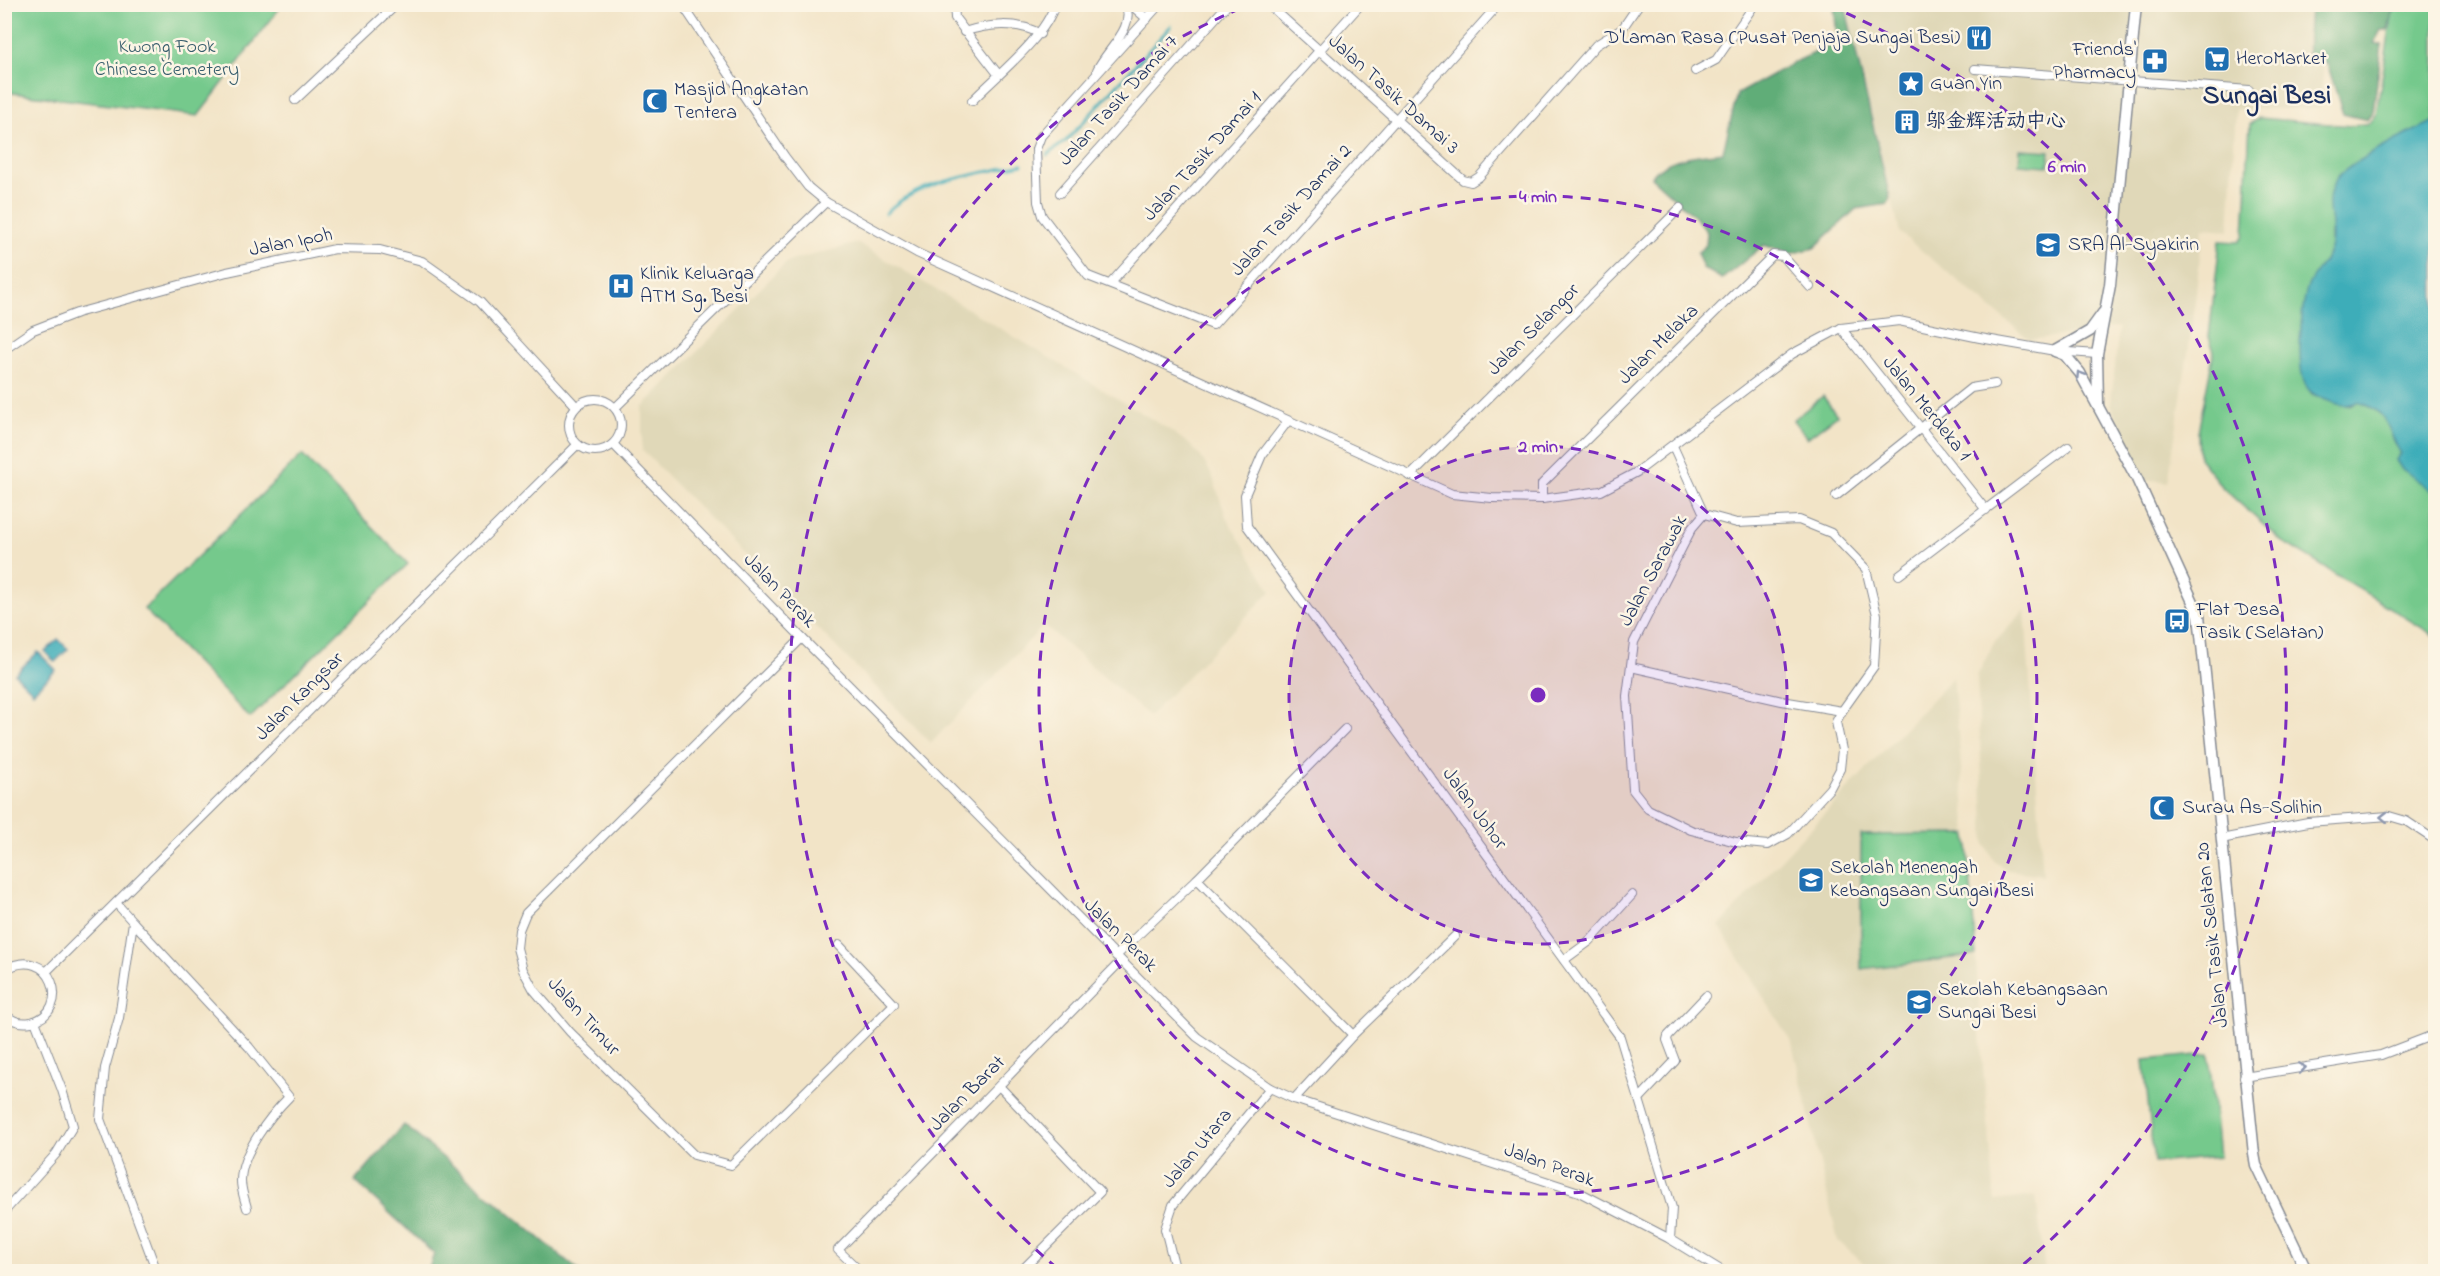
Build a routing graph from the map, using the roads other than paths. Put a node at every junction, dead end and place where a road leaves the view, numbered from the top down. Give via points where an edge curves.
1 (397, 4) edge
2 (682, 4) edge
3 (954, 4) edge
4 (1055, 4) edge
5 (1125, 4) edge
6 (1130, 4) edge
7 (1228, 4) edge
8 (1268, 4) edge
9 (1361, 4) edge
10 (1499, 4) edge
11 (1638, 4) edge
12 (1755, 4) edge
13 (2136, 4) edge
14 (1159, 5) edge
15 (1147, 19) junction
16 (964, 32) junction
17 (1040, 34) junction
18 (1320, 51) junction
19 (1975, 69) dead end
20 (1695, 71) dead end
21 (998, 74) junction
22 (1094, 78) junction
23 (2128, 83) junction
24 (2249, 90) dead end
25 (295, 100) dead end
26 (972, 101) dead end
27 (1396, 120) junction
28 (1060, 193) dead end
29 (826, 202) junction
30 (1680, 208) dead end
31 (1110, 284) junction
32 (1810, 287) dead end
33 (2105, 310) junction
34 (1841, 328) junction
35 (4, 350) edge
36 (2055, 351) junction
37 (2097, 354) junction
38 (1995, 384) dead end
39 (576, 406) junction
40 (2098, 406) junction
41 (616, 407) junction
42 (1288, 421) junction
43 (1921, 429) junction
44 (613, 444) junction
45 (577, 445) junction
46 (1673, 446) junction
47 (2068, 447) dead end
48 (1410, 476) junction
49 (1836, 496) dead end
50 (1542, 499) junction
51 (1986, 510) junction
52 (1704, 514) junction
53 (1899, 575) dead end
54 (802, 638) junction
55 (1631, 667) junction
56 (1842, 711) junction
57 (1345, 729) dead end
58 (2221, 839) junction
59 (2436, 841) edge
60 (1197, 879) junction
61 (1632, 895) dead end
62 (116, 903) junction
63 (133, 922) junction
64 (1455, 936) dead end
65 (839, 945) dead end
66 (1119, 959) junction
67 (1564, 960) junction
68 (4, 970) edge
69 (46, 972) junction
70 (1706, 996) dead end
71 (4, 1014) edge
72 (35, 1021) junction
73 (2436, 1034) edge
74 (1353, 1035) junction
75 (2244, 1077) junction
76 (999, 1086) junction
77 (1270, 1088) junction
78 (1294, 1099) junction
79 (1639, 1099) junction
80 (247, 1208) dead end
81 (4, 1212) edge
82 (1671, 1239) junction
83 (157, 1272) edge
84 (861, 1272) edge
85 (1020, 1272) edge
86 (1176, 1272) edge
87 (1724, 1272) edge
88 (2307, 1272) edge

1 - 25 street
2 - 29 street via 785,157 808,187
3 - 16 street via 955,18
4 - 17 street
5 - 22 street via 1128,23 1102,58
6 - 15 street
7 - 28 street, Jalan Tasik Damai 7
8 - 18 street, Jalan Tasik Damai 3
9 - 18 street, Jalan Tasik Damai 1
10 - 27 street, Jalan Tasik Damai 2
11 - 27 street, Jalan Tasik Damai 3 via 1622,29 1596,45 1471,182 1463,180
12 - 20 street via 1716,60
13 - 23 street, Jalan Tasik Selatan 20
14 - 15 street
15 - 22 street
16 - 17 street via 982,26 1029,27
16 - 21 street
17 - 21 street
18 - 27 street, Jalan Tasik Damai 3
18 - 31 street, Jalan Tasik Damai 1
19 - 23 street
21 - 26 street
22 - 31 street via 1037,143 1038,202 1042,216 1088,276
23 - 24 street
23 - 33 street, Jalan Tasik Selatan 20
27 - 31 street, Jalan Tasik Damai 2 via 1213,325
29 - 41 street
29 - 42 street via 887,237
30 - 48 street, Jalan Selangor
32 - 50 street, Jalan Melaka via 1783,256 1773,255 1542,484
33 - 36 street via 2090,331
33 - 37 street, Jalan Tasik Selatan 20
34 - 36 street via 1899,321
34 - 43 street, Jalan Merdeka 1
34 - 46 street via 1792,354
35 - 39 street, Jalan Ipoh via 33,330 77,313 227,272 335,249 380,250 422,261 480,302
36 - 37 street
40 -> 36 street via 2070,360
37 - 40 street, Jalan Tasik Selatan 20
38 - 43 street via 1971,388
39 - 41 street via 598,398
39 - 45 street via 568,424
40 - 58 street, Jalan Tasik Selatan 20 via 2137,479 2198,613
41 - 44 street via 622,424
42 - 48 street
42 - 67 street, Jalan Johor via 1262,455 1245,495 1247,526
43 - 49 street
43 - 51 street, Jalan Merdeka 1
44 - 45 street via 600,452
44 - 54 street, Jalan Perak
45 - 62 street, Jalan Kangsar
46 - 50 street via 1601,491
46 - 52 street, Jalan Sarawak
47 - 51 street
48 - 50 street via 1452,495
51 - 53 street
52 - 55 street, Jalan Sarawak via 1692,528 1634,642
52 - 56 street via 1737,523 1798,520 1831,533 1866,569 1877,615 1874,666
54 - 65 street, Jalan Timur via 526,913 517,948 534,990 570,1032 694,1155 731,1165 894,1004
54 - 66 street, Jalan Perak
55 - 56 street via 1760,697
55 - 56 street, Jalan Sarawak via 1627,696 1633,790 1648,809 1691,830 1736,842 1768,845 1788,834 1830,788 1840,770 1842,750 1836,723
57 - 60 street, Jalan Barat
59 -> 58 street via 2406,821 2389,816 2308,822
58 - 75 street, Jalan Tasik Selatan 20
60 - 66 street, Jalan Barat
60 - 74 street
61 - 67 street via 1590,940
62 - 63 street
62 - 69 street, Jalan Kangsar
63 - 80 street via 249,1047 289,1097 273,1113 244,1162 241,1182
63 - 83 street via 119,1018 105,1068 100,1119
64 - 74 street
66 - 76 street, Jalan Barat
66 - 77 street, Jalan Perak via 1197,1037
67 - 79 street, Jalan Johor via 1620,1037
68 - 69 street via 30,963
69 - 72 street via 52,980 54,998 50,1008
70 - 79 street via 1668,1036 1674,1063
71 - 72 street via 11,1020
72 - 81 street via 73,1126 56,1154
75 -> 73 street via 2381,1055
74 - 78 street
75 - 88 street, Jalan Tasik Selatan 20 via 2256,1165
76 - 84 street, Jalan Barat via 838,1250
76 - 85 street via 1100,1192
77 - 78 street, Jalan Perak
77 - 86 street, Jalan Utara via 1173,1205 1165,1228
78 - 82 street, Jalan Perak via 1580,1192
79 - 82 street, Jalan Johor via 1672,1208
82 - 87 street, Jalan Perak

